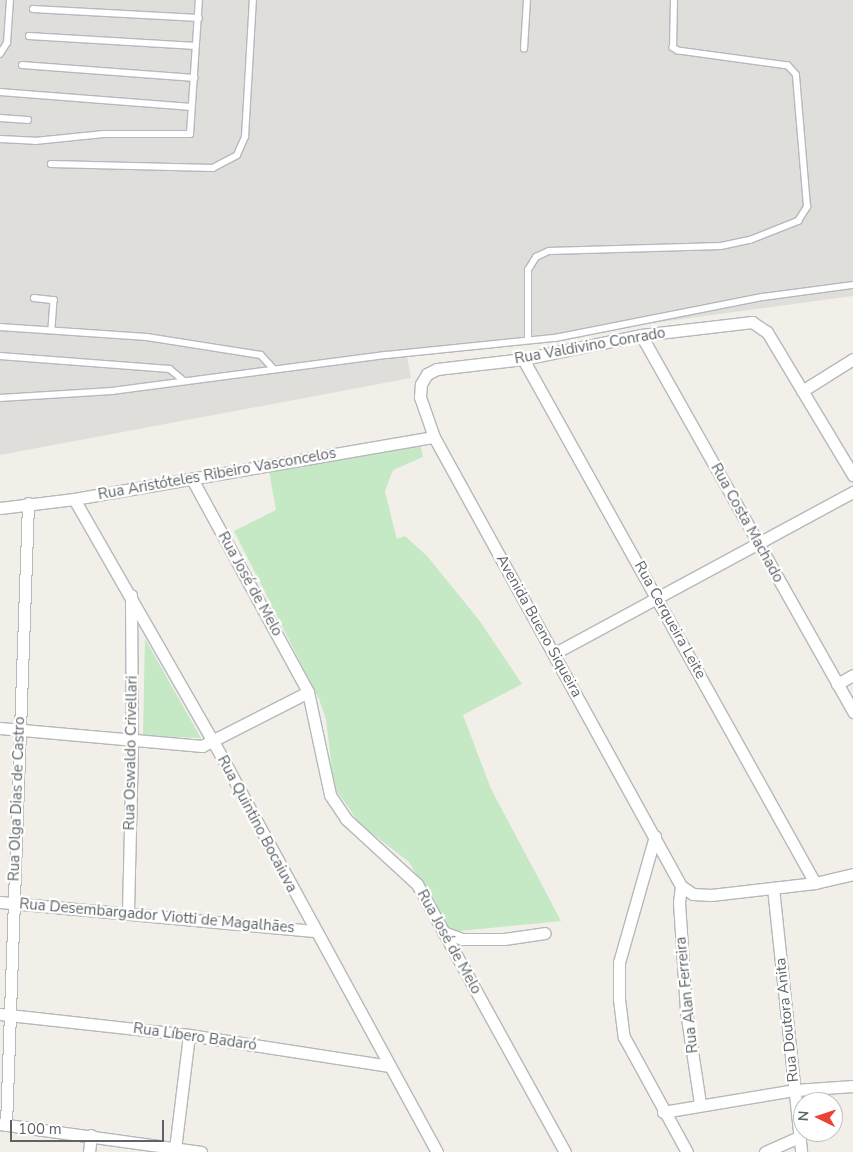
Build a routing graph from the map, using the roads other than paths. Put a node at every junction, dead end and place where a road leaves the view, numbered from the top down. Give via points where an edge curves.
1 (10, 0) edge
2 (199, 0) edge
3 (253, 0) edge
4 (527, 0) edge
5 (674, 0) edge
6 (33, 9) dead end
7 (199, 18) junction
8 (29, 36) dead end
9 (196, 46) junction
10 (524, 49) dead end
11 (0, 54) edge
12 (22, 65) dead end
13 (195, 78) junction
14 (0, 92) edge
15 (191, 107) junction
16 (0, 118) edge
17 (28, 120) dead end
18 (0, 139) edge
19 (51, 164) dead end
20 (853, 285) edge
21 (34, 298) dead end
22 (0, 327) edge
23 (52, 330) junction
24 (641, 334) junction
25 (528, 340) junction
26 (0, 356) edge
27 (853, 358) edge
28 (523, 359) junction
29 (274, 368) junction
30 (437, 368) joint
31 (183, 380) junction
32 (802, 391) junction
33 (0, 398) edge
34 (434, 437) junction
35 (853, 475) edge
36 (192, 479) junction
37 (853, 492) edge
38 (74, 499) junction
39 (28, 503) junction
40 (0, 508) edge
41 (757, 542) junction
42 (131, 594) junction
43 (658, 596) junction
44 (554, 653) junction
45 (853, 675) edge
46 (837, 684) junction
47 (308, 692) junction
48 (853, 712) edge
49 (0, 728) edge
50 (20, 729) junction
51 (132, 742) junction
52 (214, 743) junction
53 (656, 836) junction
54 (853, 874) edge
55 (815, 883) junction
56 (681, 886) junction
57 (773, 888) junction
58 (0, 902) edge
59 (13, 903) junction
60 (128, 911) junction
61 (314, 931) junction
62 (443, 932) junction
63 (545, 933) dead end
64 (5, 1014) edge
65 (189, 1036) junction
66 (390, 1066) junction
67 (853, 1086) edge
68 (795, 1090) junction
69 (700, 1104) junction
70 (663, 1112) junction
71 (3, 1124) edge
72 (91, 1136) junction
73 (793, 1140) edge
74 (175, 1149) junction
75 (89, 1152) edge
76 (201, 1152) edge
77 (437, 1152) edge
78 (566, 1152) edge
79 (687, 1152) edge
80 (765, 1152) edge

1 - 11 lane via 7,43
2 - 7 lane
3 - 19 lane via 245,137 237,155 213,168
4 - 10 lane
5 - 25 lane via 673,48 788,66 796,75 807,207 798,221 750,240 721,246 549,251 536,257 528,270
6 - 7 lane
7 - 9 lane
8 - 9 lane
9 - 13 lane
12 - 13 lane
13 - 15 lane
14 - 15 lane
15 - 18 lane via 190,134 104,134 35,141
16 - 17 lane
20 - 25 lane via 763,297
21 - 23 lane via 54,300
22 - 23 lane
23 - 29 lane via 147,337 261,355
24 - 28 street, Rua Valdivino Conrado
24 - 32 street, Rua Valdivino Conrado via 743,322 760,325
24 - 41 street, Rua Costa Machado
25 - 29 lane
26 - 31 lane via 170,368
27 - 32 street
28 - 30 street, Rua Valdivino Conrado
28 - 43 street, Rua Cerqueira Leite
29 - 31 lane
30 - 34 street, Avenida Bueno Siqueira via 421,384 420,397
31 - 33 lane via 112,392
32 - 35 street
34 - 36 street, Rua Aristóteles Ribeiro Vasconcelos
34 - 44 street, Avenida Bueno Siqueira
36 - 38 street, Rua Aristóteles Ribeiro Vasconcelos
36 - 47 street, Rua José de Melo
37 - 41 street
38 - 39 street, Rua Aristóteles Ribeiro Vasconcelos
38 - 42 street, Rua Quintino Bocaiuva
39 - 40 street, Rua Aristóteles Ribeiro Vasconcelos
39 - 50 street, Rua Olga Dias de Castro
41 - 43 street
41 - 46 street, Rua Costa Machado
42 - 51 street, Rua Oswaldo Crivellari
42 - 52 street, Rua Quintino Bocaiuva
43 - 44 street
43 - 55 street, Rua Cerqueira Leite
44 - 53 street, Avenida Bueno Siqueira
45 - 46 street
46 - 48 street, Rua Costa Machado
47 - 52 street
47 - 62 street, Rua José de Melo via 330,795 346,819 417,884
49 - 50 street
50 - 51 street
50 - 59 street, Rua Olga Dias de Castro
51 - 52 street via 202,746
51 - 60 street, Rua Oswaldo Crivellari
52 - 61 street, Rua Quintino Bocaiuva
53 - 56 street, Avenida Bueno Siqueira
53 - 70 street via 619,962 619,999 624,1037
54 - 55 street
55 - 57 street
56 - 57 street via 693,894 711,895
56 - 69 street, Rua Alan Ferreira via 679,902 686,1011
57 - 68 street, Rua Doutora Anita
58 - 59 street, Rua Desembargador Viotti de Magalhães
59 - 60 street, Rua Desembargador Viotti de Magalhães
59 - 64 street, Rua Olga Dias de Castro
60 - 61 street, Rua Desembargador Viotti de Magalhães
61 - 66 street, Rua Quintino Bocaiuva
62 - 63 street via 462,938 504,939
62 - 78 street, Rua José de Melo
64 - 65 street, Rua Líbero Badaró
64 - 71 street, Rua Olga Dias de Castro
65 - 66 street, Rua Líbero Badaró
65 - 74 street
66 - 77 street, Rua Quintino Bocaiuva
67 - 68 street
68 - 69 street
69 - 70 street
70 - 79 street
71 - 72 street
72 - 74 street
72 - 75 street
73 - 80 street
74 - 76 street

